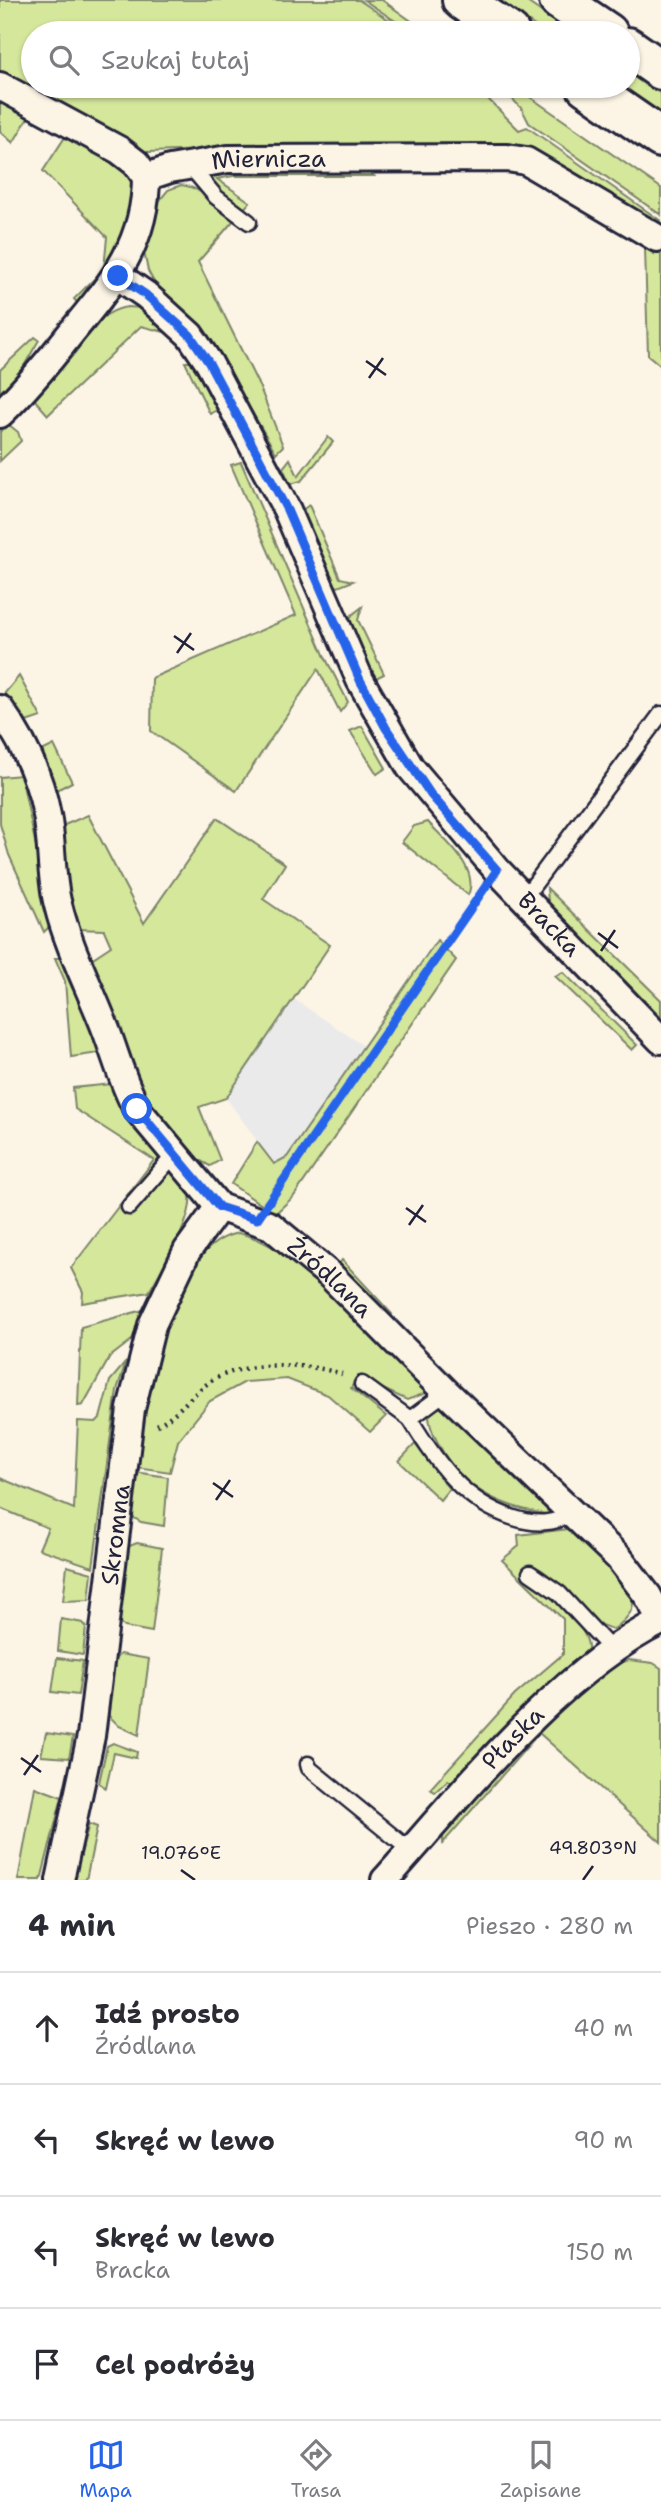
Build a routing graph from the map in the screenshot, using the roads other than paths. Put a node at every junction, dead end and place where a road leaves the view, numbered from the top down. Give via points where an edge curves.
1 (461, 0) edge
2 (559, 0) edge
3 (492, 21) edge
4 (590, 21) edge
5 (640, 55) edge
6 (661, 70) edge
7 (0, 86) edge
8 (21, 97) edge
9 (22, 98) edge
10 (603, 98) edge
11 (661, 138) edge
12 (189, 165) junction
13 (146, 177) junction
14 (249, 222) dead end
15 (657, 238) dead end
16 (118, 276) junction
17 (0, 414) edge
18 (0, 709) edge
19 (661, 714) edge
20 (524, 898) junction
21 (661, 1040) edge
22 (175, 1154) junction
23 (129, 1207) dead end
24 (219, 1207) junction
25 (362, 1384) road end
26 (446, 1392) junction
27 (410, 1419) junction
28 (572, 1514) junction
29 (530, 1573) dead end
30 (661, 1621) edge
31 (611, 1649) junction
32 (308, 1764) dead end
33 (411, 1851) junction
34 (60, 1880) edge
35 (385, 1880) edge

1 - 3 highway
2 - 4 highway
5 - 6 highway
7 - 8 street
9 - 13 street via 119,150
10 - 11 highway
12 - 13 street, Miernicza
12 - 14 lane via 216,197
12 - 15 street, Miernicza via 228,159 508,158 526,161
13 - 16 street via 146,204 138,233
16 - 17 street
16 - 20 street, Bracka via 190,335 209,363 287,510 360,680 386,728 431,795
18 - 22 street via 19,737 40,788 58,907 76,962 127,1091
19 - 20 lane
20 - 21 street, Bracka
22 - 23 lane
22 - 24 street
24 - 26 street, Źródlana via 284,1234
24 - 34 street, Skromna via 187,1251 152,1325 131,1409 91,1736
25 - 27 lane
26 - 27 lane
26 - 28 street, Źródlana
27 - 28 lane via 449,1477 480,1505 541,1523 557,1522
28 - 30 street, Źródlana via 619,1558
29 - 31 lane via 559,1593
30 - 31 street, Płaska
31 - 33 street, Płaska via 548,1706
32 - 33 lane
33 - 35 street, Płaska

